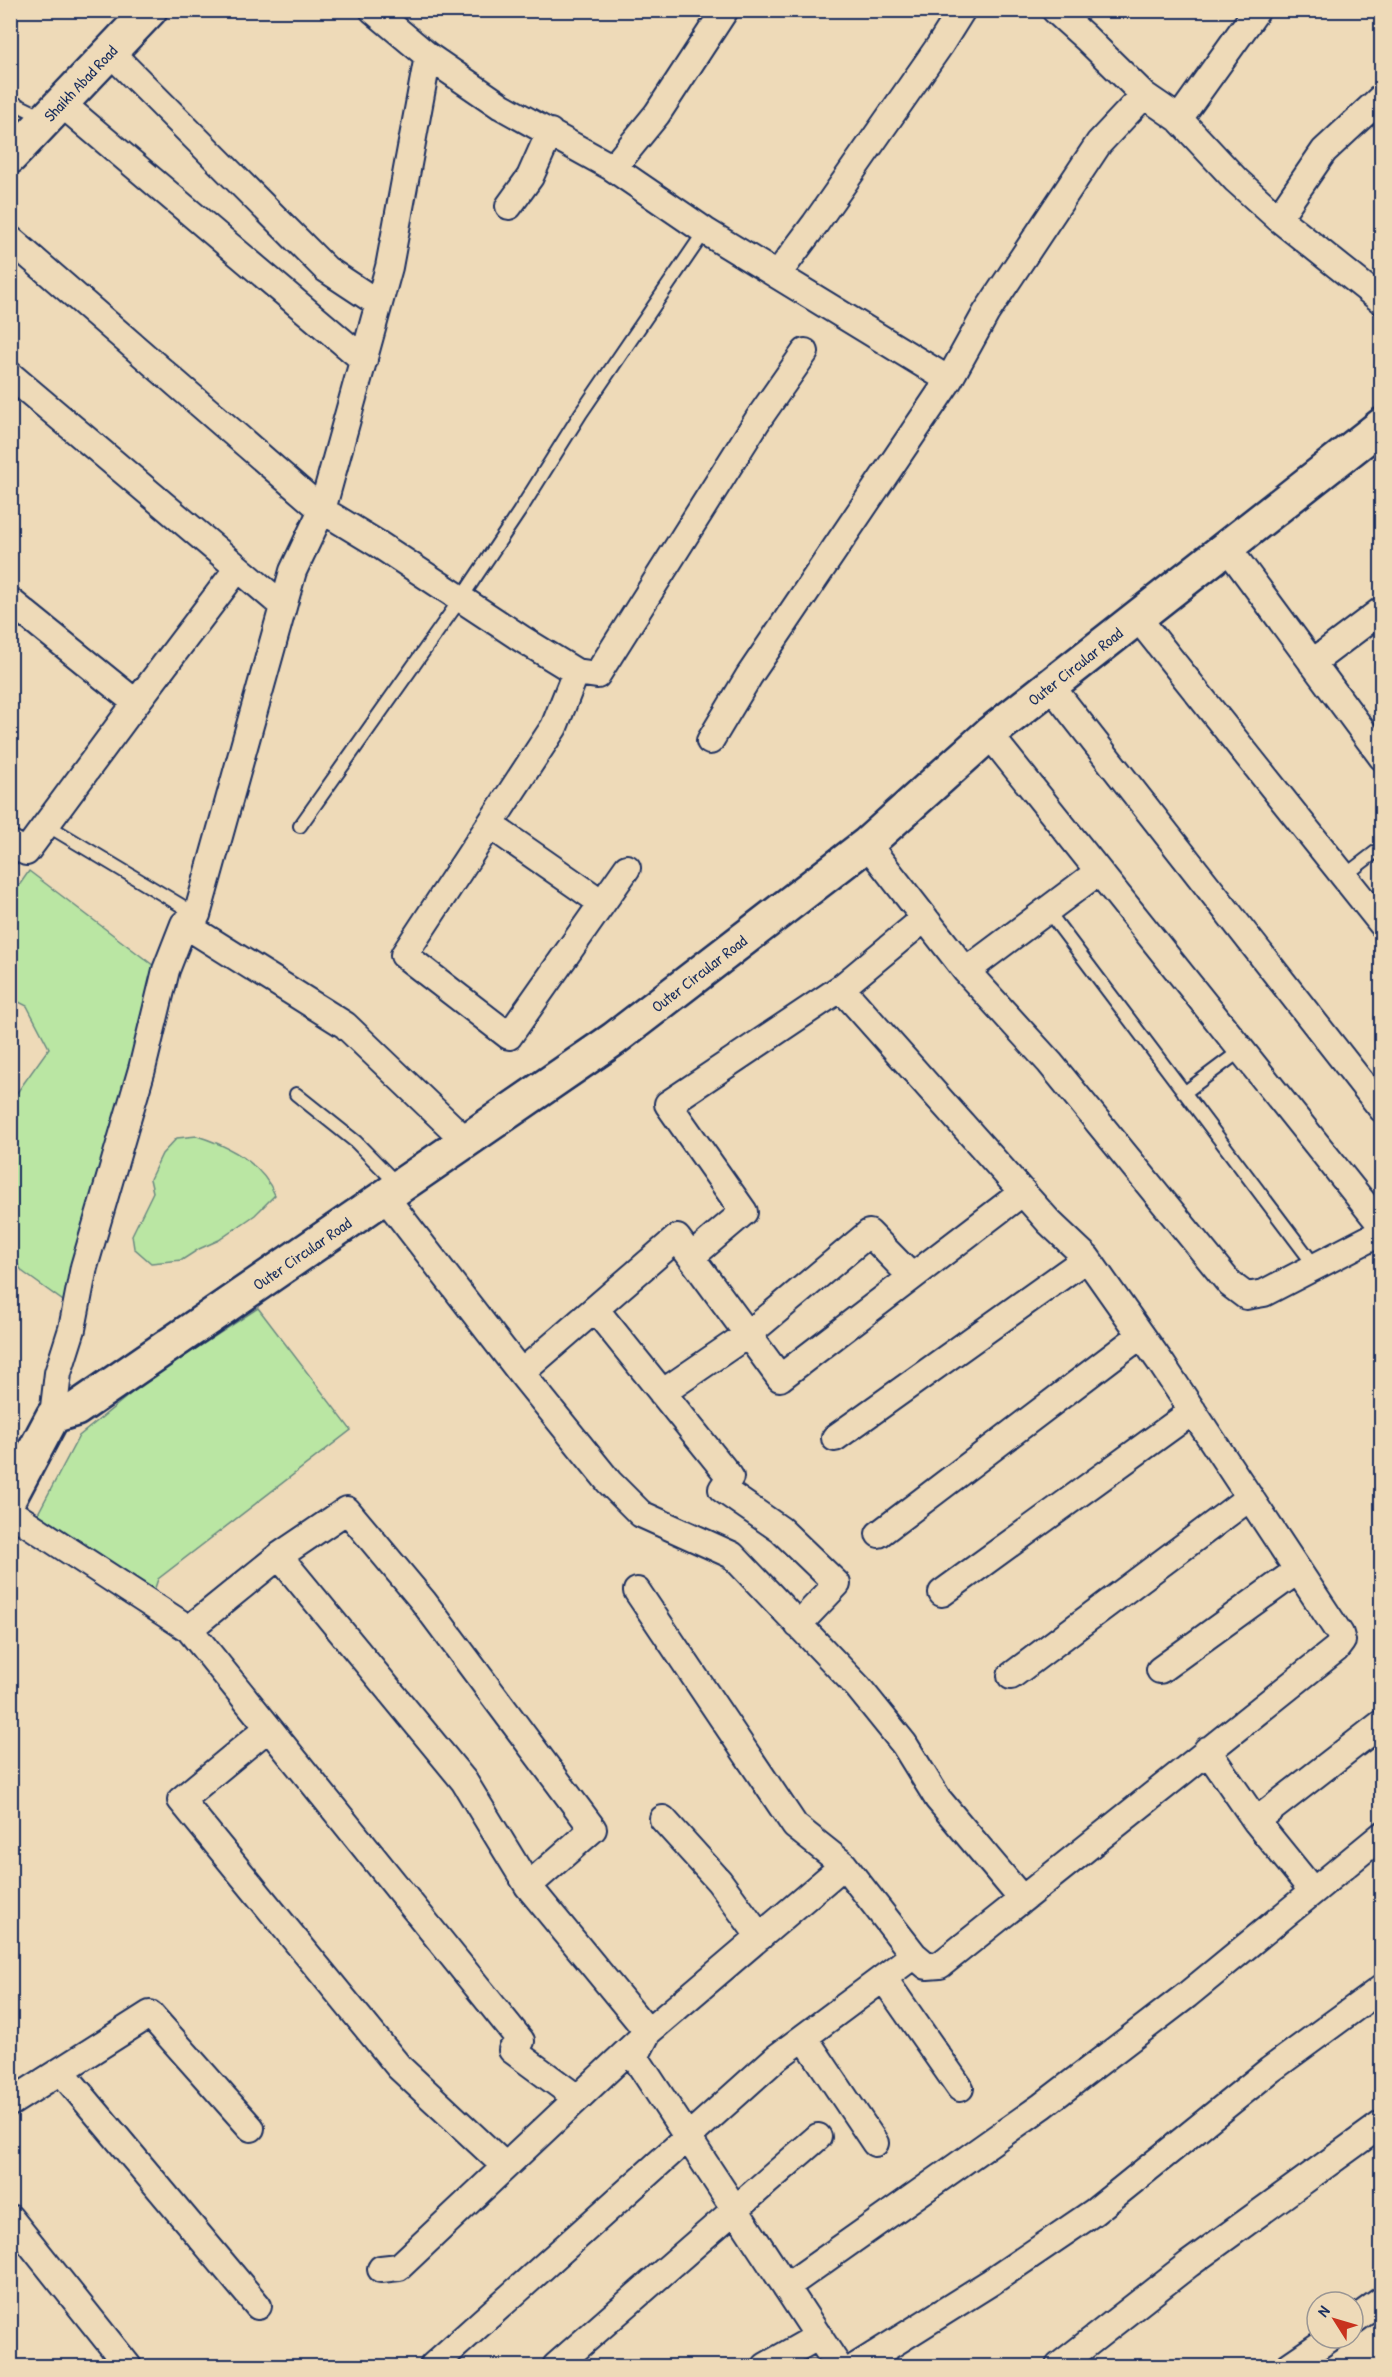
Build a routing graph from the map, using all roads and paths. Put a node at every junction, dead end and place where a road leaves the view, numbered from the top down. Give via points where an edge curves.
1 (150, 10) edge
2 (373, 10) edge
3 (725, 10) edge
4 (962, 10) edge
5 (1055, 10) edge
6 (1257, 10) edge
7 (110, 52) junction
8 (428, 56) junction
9 (1144, 95) junction
10 (1382, 97) edge
11 (10, 101) edge
12 (54, 111) junction
13 (1179, 119) junction
14 (550, 132) junction
15 (10, 157) edge
16 (613, 168) junction
17 (509, 206) dead end
18 (1278, 218) junction
19 (705, 231) junction
20 (10, 239) edge
21 (777, 275) junction
22 (1382, 301) edge
23 (379, 304) junction
24 (806, 352) dead end
25 (364, 360) junction
26 (10, 375) edge
27 (949, 380) junction
28 (1382, 425) edge
29 (321, 510) junction
30 (1227, 548) junction
31 (238, 568) junction
32 (462, 597) junction
33 (10, 602) edge
34 (283, 606) junction
35 (1382, 610) edge
36 (1137, 617) junction
37 (1312, 663) junction
38 (576, 672) junction
39 (1050, 685) junction
40 (136, 703) junction
41 (989, 734) junction
42 (710, 741) dead end
43 (1379, 748) edge
44 (47, 825) junction
45 (490, 825) junction
46 (300, 826) dead end
47 (10, 843) edge
48 (867, 844) junction
49 (1382, 847) edge
50 (627, 868) dead end
51 (1098, 872) junction
52 (1343, 877) junction
53 (602, 903) junction
54 (1047, 910) junction
55 (925, 918) junction
56 (190, 920) junction
57 (1382, 924) edge
58 (966, 971) junction
59 (841, 988) junction
60 (1240, 1051) junction
61 (1184, 1093) junction
62 (296, 1094) dead end
63 (1382, 1109) edge
64 (466, 1141) junction
65 (392, 1192) junction
66 (1023, 1192) junction
67 (1382, 1226) edge
68 (1382, 1232) edge
69 (691, 1257) junction
70 (1087, 1258) junction
71 (1316, 1266) junction
72 (912, 1276) junction
73 (595, 1309) junction
74 (747, 1334) junction
75 (1141, 1335) junction
76 (521, 1373) junction
77 (662, 1393) junction
78 (1192, 1411) junction
79 (52, 1416) junction
80 (835, 1438) dead end
81 (10, 1497) edge
82 (1250, 1497) junction
83 (10, 1512) edge
84 (879, 1534) dead end
85 (279, 1556) junction
86 (1298, 1570) junction
87 (637, 1591) dead end
88 (942, 1593) dead end
89 (798, 1625) junction
90 (189, 1629) junction
91 (1160, 1670) dead end
92 (1011, 1676) dead end
93 (1382, 1723) edge
94 (268, 1728) junction
95 (1207, 1750) junction
96 (663, 1820) dead end
97 (1256, 1821) junction
98 (1382, 1835) edge
99 (844, 1865) junction
100 (528, 1886) junction
101 (1312, 1890) junction
102 (1022, 1899) junction
103 (760, 1936) junction
104 (914, 1955) junction
105 (884, 1979) junction
106 (1382, 1988) edge
107 (648, 2032) junction
108 (804, 2037) junction
109 (61, 2071) junction
110 (960, 2088) dead end
111 (577, 2098) junction
112 (10, 2103) edge
113 (1382, 2124) edge
114 (251, 2128) dead end
115 (687, 2136) junction
116 (818, 2137) dead end
117 (875, 2143) dead end
118 (505, 2166) junction
119 (735, 2208) junction
120 (10, 2218) edge
121 (381, 2269) dead end
122 (786, 2287) junction
123 (1382, 2300) edge
124 (258, 2306) dead end
125 (1365, 2312) edge
126 (819, 2337) junction
127 (1313, 2350) edge
128 (128, 2367) edge
129 (433, 2367) edge
130 (556, 2367) edge
131 (766, 2367) edge
132 (838, 2367) edge
133 (857, 2367) edge
134 (1059, 2367) edge
135 (1289, 2367) edge

1 - 7 main road, Shaikh Abad Road
2 - 8 street
3 - 16 street via 657,114
4 - 21 street
5 - 9 street
6 - 13 street
7 - 12 main road, Shaikh Abad Road
7 - 23 street via 326,269
8 - 14 street via 501,106
8 - 23 street
9 - 13 street
9 - 27 street via 1099,143 986,314
10 - 18 street via 1324,151
11 - 12 lane
12 - 15 main road, Shaikh Abad Road
12 - 25 street
13 - 18 street
14 - 16 street
14 - 17 street via 530,177
16 - 19 street
18 - 22 street
19 - 21 street
19 - 32 lane via 581,412
20 - 29 street
21 - 27 street
23 - 25 street
24 - 38 street via 759,418 597,675
25 - 29 street
26 - 31 street
27 - 42 street via 749,676
28 - 30 main road, Outer Circular Road
29 - 32 street
29 - 34 street via 293,571
30 - 36 main road, Outer Circular Road
30 - 37 street
31 - 34 street
31 - 40 street
32 - 38 street
32 - 46 lane
33 - 40 street
34 - 56 street
35 - 37 street
36 - 39 main road, Outer Circular Road
36 - 52 street
37 - 43 street
38 - 45 street via 554,727
39 - 41 main road, Outer Circular Road
39 - 63 street
40 - 44 street
41 - 48 main road, Outer Circular Road
41 - 51 street
44 - 47 street via 26,852
44 - 56 lane
45 - 53 street
45 - 53 street via 404,955 509,1035
48 - 55 street
48 - 64 main road, Outer Circular Road via 614,1039
49 - 52 lane
50 - 53 street
51 - 54 street
51 - 60 street
52 - 57 street
54 - 58 street
54 - 61 lane
55 - 58 street
55 - 59 street
56 - 64 street via 345,1025
56 - 79 street via 166,970 142,1069 84,1267 72,1329 58,1373
58 - 71 street via 1050,1063 1230,1284 1246,1296 1264,1293
59 - 66 street
59 - 69 street via 668,1104 744,1212
60 - 61 lane
60 - 67 street
61 - 71 lane
62 - 65 lane via 356,1142
64 - 65 main road, Outer Circular Road
65 - 76 street
65 - 79 main road, Outer Circular Road via 76,1409
66 - 70 street
66 - 72 street
68 - 71 street
69 - 73 street via 677,1238
69 - 74 street
70 - 75 street
70 - 80 street
72 - 74 street via 869,1233
72 - 74 street via 780,1378
73 - 76 street
73 - 77 street
74 - 77 street
75 - 78 street
75 - 84 street
76 - 89 street via 609,1482 641,1514 732,1555
77 - 89 street via 730,1477 722,1489 781,1530 837,1584
78 - 82 street
78 - 88 street
79 - 81 main road
82 - 86 street
82 - 92 street
83 - 90 street
85 - 90 street
85 - 100 street via 464,1781
85 - 100 street via 347,1510 423,1601 593,1829
86 - 91 street
86 - 95 street via 1342,1641
87 - 99 street via 795,1826
89 - 102 street via 858,1687 904,1743 938,1799
90 - 94 street
93 - 97 street
94 - 111 street via 520,2041 512,2050
94 - 118 street via 181,1800 399,2067
95 - 97 street
95 - 102 street
96 - 103 street via 719,1881
97 - 101 street
98 - 101 street
99 - 103 street
99 - 104 street
100 - 107 street
101 - 122 street via 1187,1995 1051,2099
102 - 104 street via 940,1965 927,1966
103 - 107 street
104 - 105 street
105 - 108 street
105 - 110 street
106 - 133 street via 1270,2070 1094,2212
107 - 111 street
107 - 115 street via 635,2056
108 - 115 street
108 - 117 street
109 - 112 street
109 - 114 street via 150,2014
109 - 124 street
111 - 118 street
113 - 134 street via 1189,2264
115 - 119 street
115 - 129 street
116 - 119 street
118 - 121 street via 399,2266
119 - 122 street
119 - 130 street
120 - 128 street
122 - 126 street
123 - 125 street
126 - 131 street
126 - 132 street
127 - 135 street

